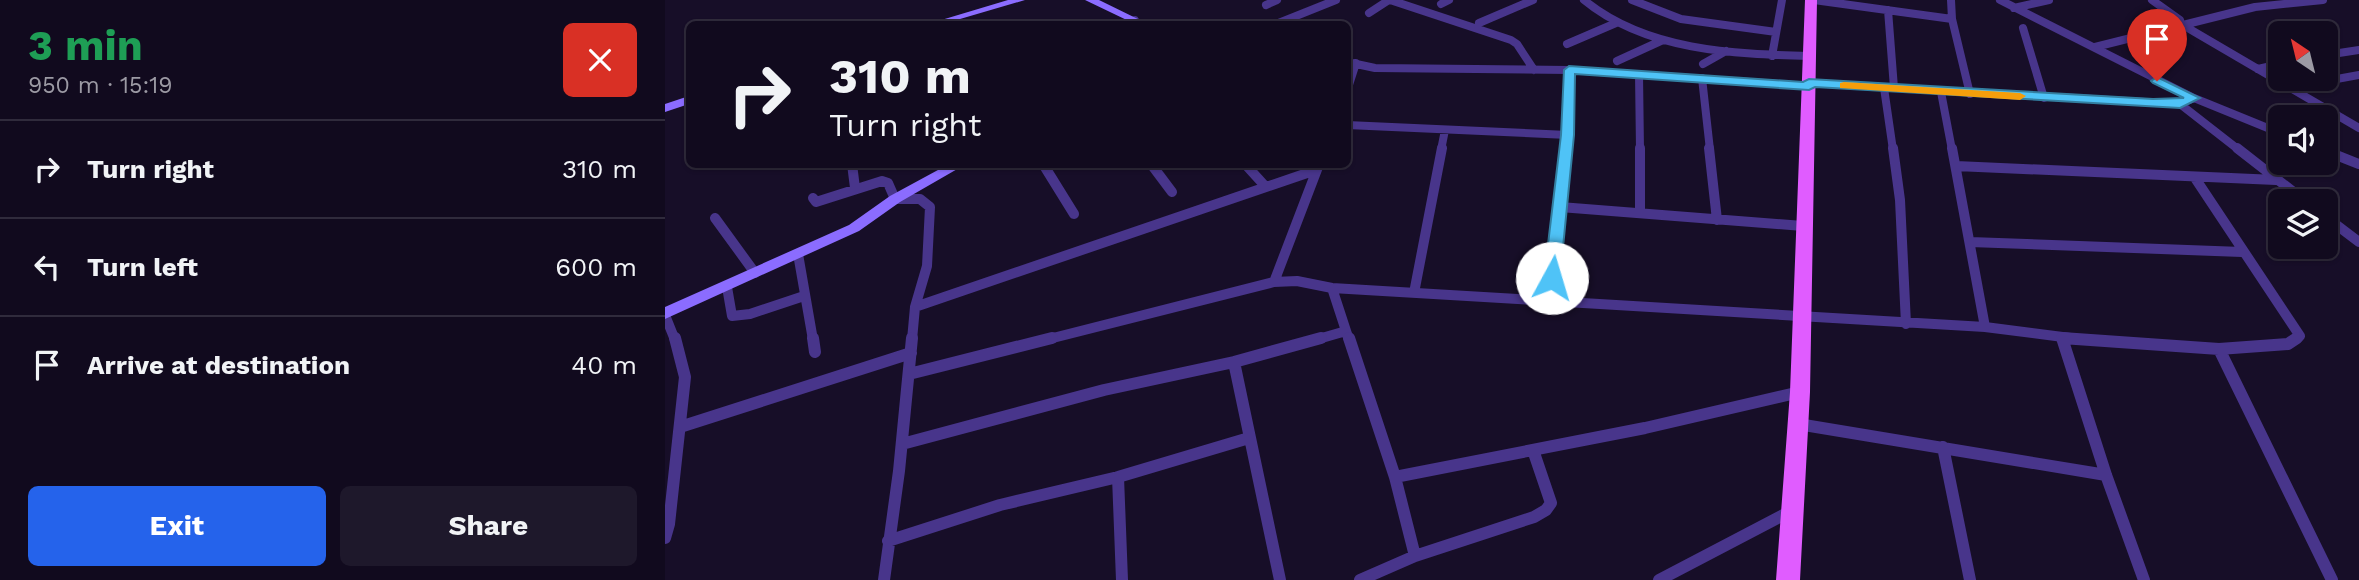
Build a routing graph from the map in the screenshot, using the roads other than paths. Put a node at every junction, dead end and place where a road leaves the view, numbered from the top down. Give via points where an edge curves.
1 (1006, 0) edge
2 (1020, 0) edge
3 (1090, 0) edge
4 (1277, 0) edge
5 (1336, 0) edge
6 (1389, 0) edge
7 (1449, 0) edge
8 (1533, 0) edge
9 (1584, 0) edge
10 (1632, 0) edge
11 (1771, 0) edge
12 (1812, 0) edge
13 (1951, 0) edge
14 (2000, 0) edge
15 (2049, 0) edge
16 (2152, 0) edge
17 (2242, 0) edge
18 (2323, 0) edge
19 (1781, 1) edge
20 (1441, 4) dead end
21 (1266, 5) dead end
22 (2255, 7) junction
23 (2014, 8) junction
24 (1888, 10) junction
25 (1369, 13) dead end
26 (1952, 19) junction
27 (930, 21) edge
28 (944, 21) edge
29 (1130, 21) edge
30 (1284, 21) edge
31 (1479, 23) dead end
32 (1616, 23) junction
33 (2181, 23) junction
34 (2023, 29) dead end
35 (1776, 32) junction
36 (1663, 40) junction
37 (1567, 44) dead end
38 (2095, 47) junction
39 (2359, 50) edge
40 (1726, 51) junction
41 (2338, 53) edge
42 (1772, 56) junction
43 (1810, 56) junction
44 (1617, 61) dead end
45 (1352, 63) edge
46 (1703, 64) dead end
47 (2268, 67) edge
48 (1534, 69) junction
49 (2258, 69) junction
50 (1569, 70) junction
51 (1639, 75) junction
52 (2268, 75) edge
53 (2359, 75) edge
54 (1702, 78) junction
55 (2338, 79) edge
56 (1809, 85) junction
57 (1889, 88) junction
58 (2294, 91) edge
59 (1941, 92) junction
60 (1970, 94) junction
61 (2044, 97) junction
62 (2194, 98) junction
63 (686, 99) edge
64 (2180, 104) junction
65 (665, 107) edge
66 (1351, 125) edge
67 (2357, 125) edge
68 (2268, 128) edge
69 (1445, 130) junction
70 (1568, 135) junction
71 (2338, 156) edge
72 (2359, 164) edge
73 (1957, 166) junction
74 (852, 168) edge
75 (953, 168) edge
76 (1045, 168) edge
77 (1154, 168) edge
78 (1249, 168) edge
79 (1314, 168) edge
80 (1317, 168) edge
81 (2195, 178) junction
82 (2276, 180) junction
83 (1265, 186) junction
84 (855, 188) junction
85 (2288, 189) edge
86 (1172, 192) dead end
87 (813, 198) dead end
88 (895, 199) junction
89 (1560, 207) junction
90 (1640, 213) junction
91 (1074, 214) dead end
92 (715, 218) dead end
93 (1717, 220) junction
94 (1803, 226) junction
95 (2338, 226) edge
96 (1970, 242) junction
97 (2359, 242) edge
98 (2242, 252) junction
99 (797, 254) junction
100 (755, 273) junction
101 (1274, 282) junction
102 (727, 286) junction
103 (1332, 288) junction
104 (1414, 293) junction
105 (804, 296) junction
106 (1550, 301) junction
107 (915, 307) junction
108 (665, 314) edge
109 (1801, 317) junction
110 (1906, 324) junction
111 (1985, 327) junction
112 (1346, 331) junction
113 (2062, 338) junction
114 (2220, 349) junction
115 (815, 352) dead end
116 (911, 352) junction
117 (1234, 362) junction
118 (909, 374) junction
119 (1800, 392) junction
120 (1798, 424) junction
121 (674, 434) edge
122 (1249, 438) junction
123 (902, 444) junction
124 (1943, 447) junction
125 (1533, 450) junction
126 (2106, 475) junction
127 (1118, 477) junction
128 (1395, 477) junction
129 (1793, 510) junction
130 (665, 538) edge
131 (888, 541) junction
132 (1415, 556) junction
133 (884, 580) edge
134 (1122, 580) edge
135 (1280, 580) edge
136 (1360, 580) edge
137 (1659, 580) edge
138 (1788, 580) edge
139 (1970, 580) edge
140 (2144, 580) edge
141 (2332, 580) edge

1 - 27 street
2 - 28 street
3 - 29 street
4 - 21 street
5 - 30 street
6 - 25 street
6 - 48 street via 1511,40
7 - 20 street
8 - 31 street
9 - 32 street
10 - 35 street via 1681,19
11 - 19 street
12 - 24 street
12 - 43 main road
13 - 26 street
14 - 23 street
15 - 23 street
16 - 33 street
17 - 22 street
18 - 22 street
19 - 35 street
22 - 33 street
23 - 38 street
24 - 26 street
24 - 57 street
26 - 60 street
32 - 36 street
32 - 37 street
33 - 38 street
33 - 49 street
34 - 61 street
35 - 42 street
36 - 40 street
36 - 44 street
38 - 62 street
39 - 41 street
40 - 42 street
40 - 46 street
42 - 43 street
43 - 56 main road
45 - 48 street via 1375,68
47 - 49 street
48 - 50 street
49 - 52 street
50 - 51 street
50 - 70 street
51 - 54 street
51 - 90 street
53 - 55 street
54 - 56 street
54 - 93 street
56 - 57 street
56 - 94 main road
57 - 59 street
57 - 110 street
58 - 67 street
59 - 60 street
59 - 73 street
60 - 61 street
61 - 64 street
62 - 64 street
62 - 68 street
63 - 65 street
64 - 82 street
66 - 69 street
69 - 70 street
69 - 104 street
70 - 89 street
71 - 72 street
73 - 81 street
73 - 96 street
74 - 84 street
75 - 88 street
76 - 91 street
77 - 86 street
78 - 83 street
79 - 83 street
80 - 101 street
81 - 82 street
81 - 98 street
82 - 85 street
83 - 107 street
84 - 87 street via 816,202
84 - 88 street via 882,181 888,183
88 - 99 street via 854,228
88 - 107 street via 920,199 930,207 927,266
89 - 90 street
89 - 106 street
90 - 93 street
92 - 100 street
93 - 94 street
94 - 109 main road
95 - 97 street
96 - 98 street
96 - 111 street
98 - 114 street via 2300,336 2288,344
99 - 100 street
99 - 105 street
100 - 102 street
101 - 103 street
101 - 118 street
102 - 105 street via 733,316
102 - 108 street
103 - 104 street
103 - 112 street
104 - 106 street
105 - 115 street
106 - 109 street
107 - 116 street
108 - 121 street via 685,376
109 - 110 street
109 - 119 main road
110 - 111 street
111 - 113 street
112 - 117 street
112 - 128 street
113 - 114 street
113 - 126 street
114 - 141 street
116 - 118 street
116 - 121 street
117 - 122 street
117 - 123 street via 1104,390
118 - 123 street
119 - 120 main road
119 - 125 street
120 - 124 street
120 - 129 main road
121 - 130 street
122 - 127 street
122 - 135 street
123 - 131 street
124 - 126 street
124 - 139 street
125 - 128 street
125 - 132 street via 1551,503 1546,510
126 - 140 street
127 - 131 street via 1000,505
127 - 134 street
128 - 132 street
129 - 137 street
129 - 138 main road
131 - 133 street
132 - 136 street

